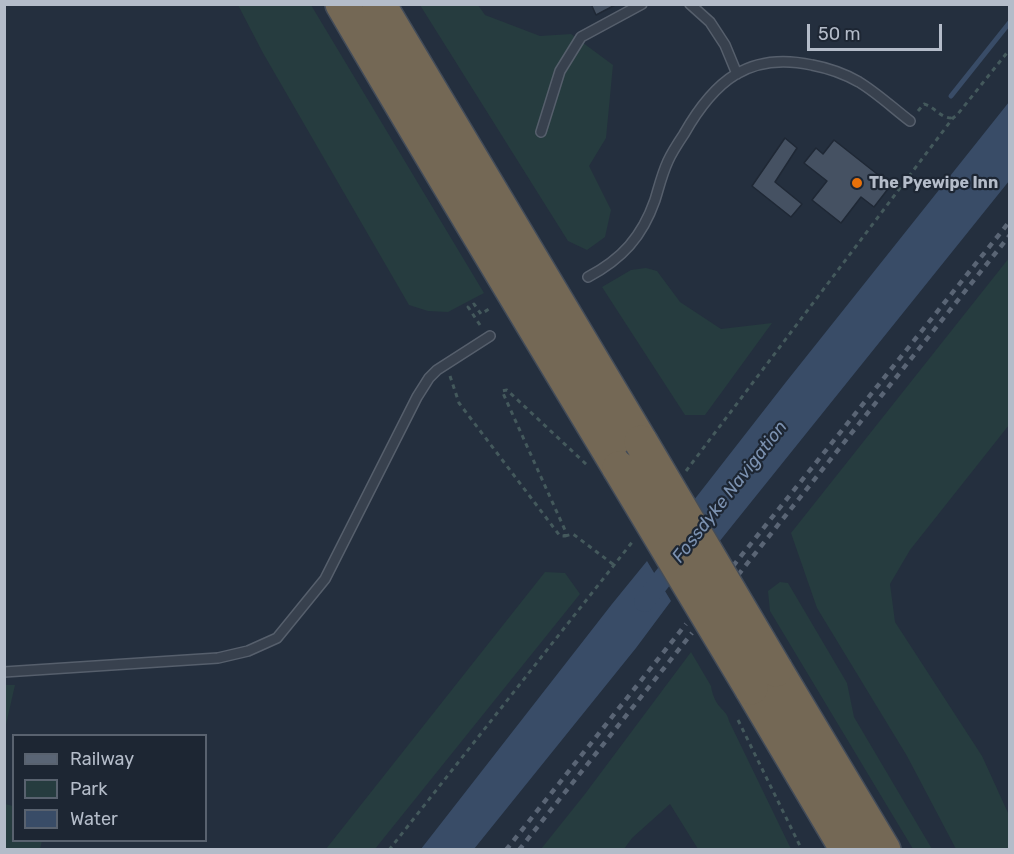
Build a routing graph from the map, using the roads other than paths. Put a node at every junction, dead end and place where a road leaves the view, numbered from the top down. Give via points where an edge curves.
1 (342, 4) edge
2 (379, 4) edge
3 (642, 4) edge
4 (690, 4) edge
5 (737, 74) junction
6 (910, 121) road end
7 (541, 132) dead end
8 (588, 277) dead end
9 (490, 336) dead end
10 (4, 672) edge
11 (764, 679) junction
12 (847, 849) edge
13 (885, 849) edge

1 - 11 highway, bridge via 492,256 604,468
2 - 11 highway, bridge via 641,442
3 - 7 lane via 581,37 560,71
4 - 5 lane via 710,22
5 - 6 lane via 766,62 819,66 858,82
5 - 8 lane via 704,102 690,123 668,161 641,232 627,250
9 - 10 lane via 444,364 429,378 325,579 277,638 248,651 218,658
11 - 12 highway
11 - 13 highway

